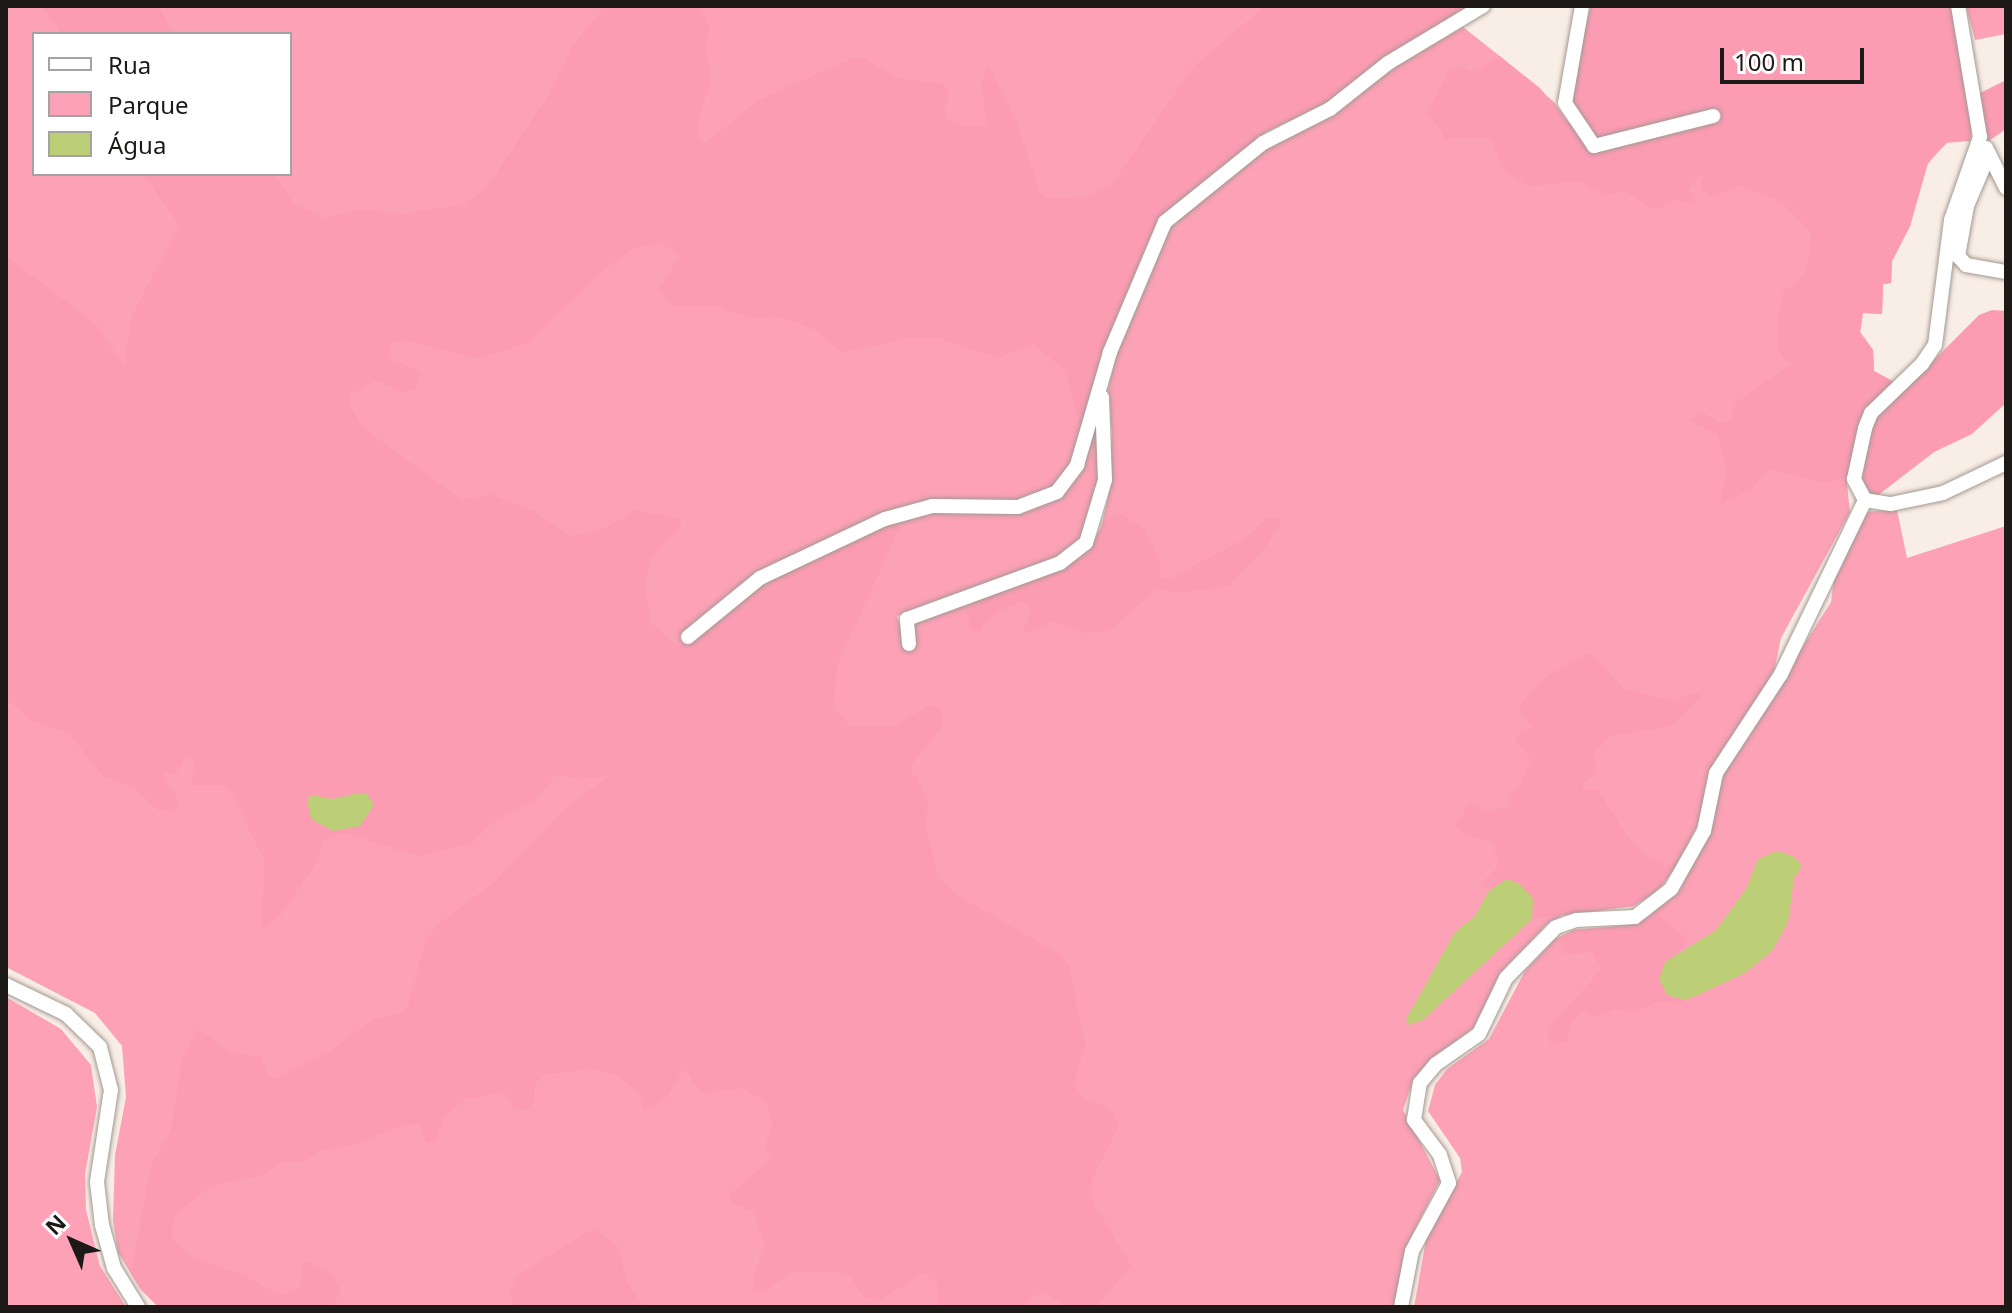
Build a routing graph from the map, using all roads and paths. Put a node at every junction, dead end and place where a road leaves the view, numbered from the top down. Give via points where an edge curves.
1 (1483, 6) edge
2 (1582, 6) edge
3 (1958, 6) edge
4 (1713, 116) dead end
5 (1980, 137) junction
6 (1989, 154) junction
7 (2006, 188) edge
8 (2006, 272) edge
9 (1102, 391) junction
10 (2006, 463) edge
11 (1865, 500) junction
12 (688, 637) dead end
13 (909, 644) dead end
14 (6, 985) edge
15 (138, 1307) edge
16 (1401, 1307) edge

1 - 9 street via 1388,63 1330,109 1263,143 1165,222 1110,352
2 - 4 street via 1565,103 1594,146
3 - 5 street
5 - 6 street
5 - 11 street via 1951,220 1935,345 1878,405 1865,428 1854,479
6 - 7 street
6 - 8 street via 1967,206 1958,256 1966,265
9 - 12 street via 1086,425 1077,465 1049,497 1018,507 932,506 885,519 760,578
9 - 13 street via 1105,480 1086,543 1060,563 907,619
10 - 11 street via 1943,493 1891,504
11 - 16 street via 1781,674 1716,773 1704,831 1668,893 1635,917 1576,920 1556,927 1506,978 1479,1034 1425,1075 1412,1109 1414,1120 1440,1155 1449,1183 1412,1251
14 - 15 street via 66,1014 100,1047 111,1090 97,1182 100,1213 114,1268

